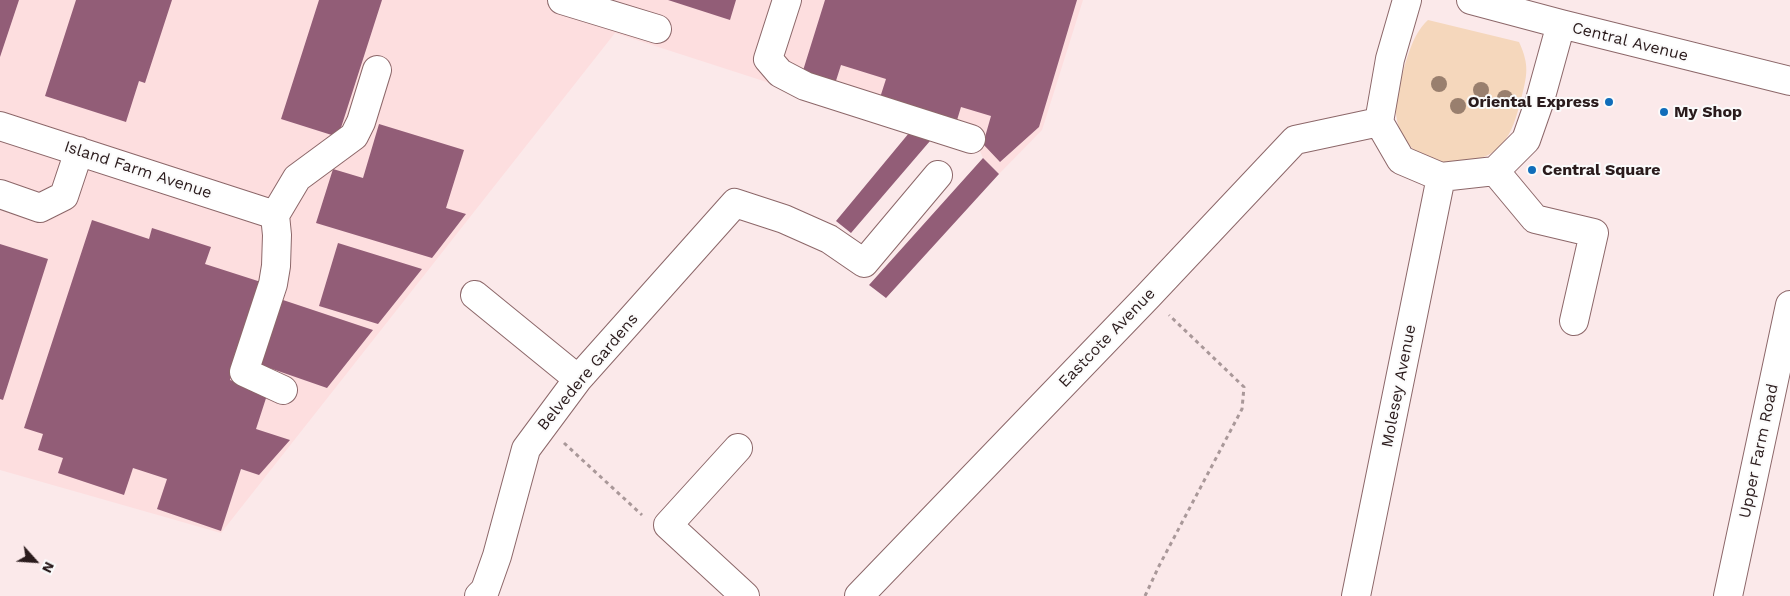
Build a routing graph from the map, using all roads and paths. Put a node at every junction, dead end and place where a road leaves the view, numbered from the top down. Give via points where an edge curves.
1 (562, 0) edge
2 (787, 0) edge
3 (1406, 0) edge
4 (1470, 0) edge
5 (1561, 24) junction
6 (657, 29) dead end
7 (377, 70) dead end
8 (1790, 81) edge
9 (1379, 122) junction
10 (0, 126) edge
11 (971, 139) dead end
12 (79, 151) junction
13 (1495, 171) junction
14 (938, 175) dead end
15 (1441, 177) junction
16 (0, 194) edge
17 (275, 215) junction
18 (475, 296) dead end
19 (1148, 296) junction
20 (1790, 305) edge
21 (1574, 321) dead end
22 (578, 379) junction
23 (283, 390) dead end
24 (543, 424) junction
25 (738, 448) dead end
26 (668, 524) junction
27 (479, 596) edge
28 (745, 596) edge
29 (859, 596) edge
30 (1146, 596) edge
31 (1356, 596) edge
32 (1728, 596) edge

1 - 6 street
2 - 11 street via 768,59 780,73 805,86
3 - 9 street via 1390,59
4 - 5 street, Central Avenue
5 - 8 street, Central Avenue
5 - 13 street via 1526,140
7 - 17 street via 354,136 297,178
9 - 15 street via 1401,160
9 - 19 street, Eastcote Avenue via 1295,140
10 - 12 street, Island Farm Avenue
12 - 16 street via 64,196 40,208
12 - 17 street, Island Farm Avenue
13 - 15 street
13 - 21 street via 1535,219 1594,233
14 - 22 street, Belvedere Gardens via 864,263 829,239 784,219 735,203
15 - 31 street, Molesey Avenue
17 - 23 street via 276,266 244,372
18 - 22 street
19 - 29 street, Eastcote Avenue
19 - 30 path via 1244,387 1242,409
20 - 32 street, Upper Farm Road
22 - 24 street, Belvedere Gardens
24 - 26 path via 661,532
24 - 27 street, Belvedere Gardens via 526,449 497,556
25 - 26 street
26 - 28 street

